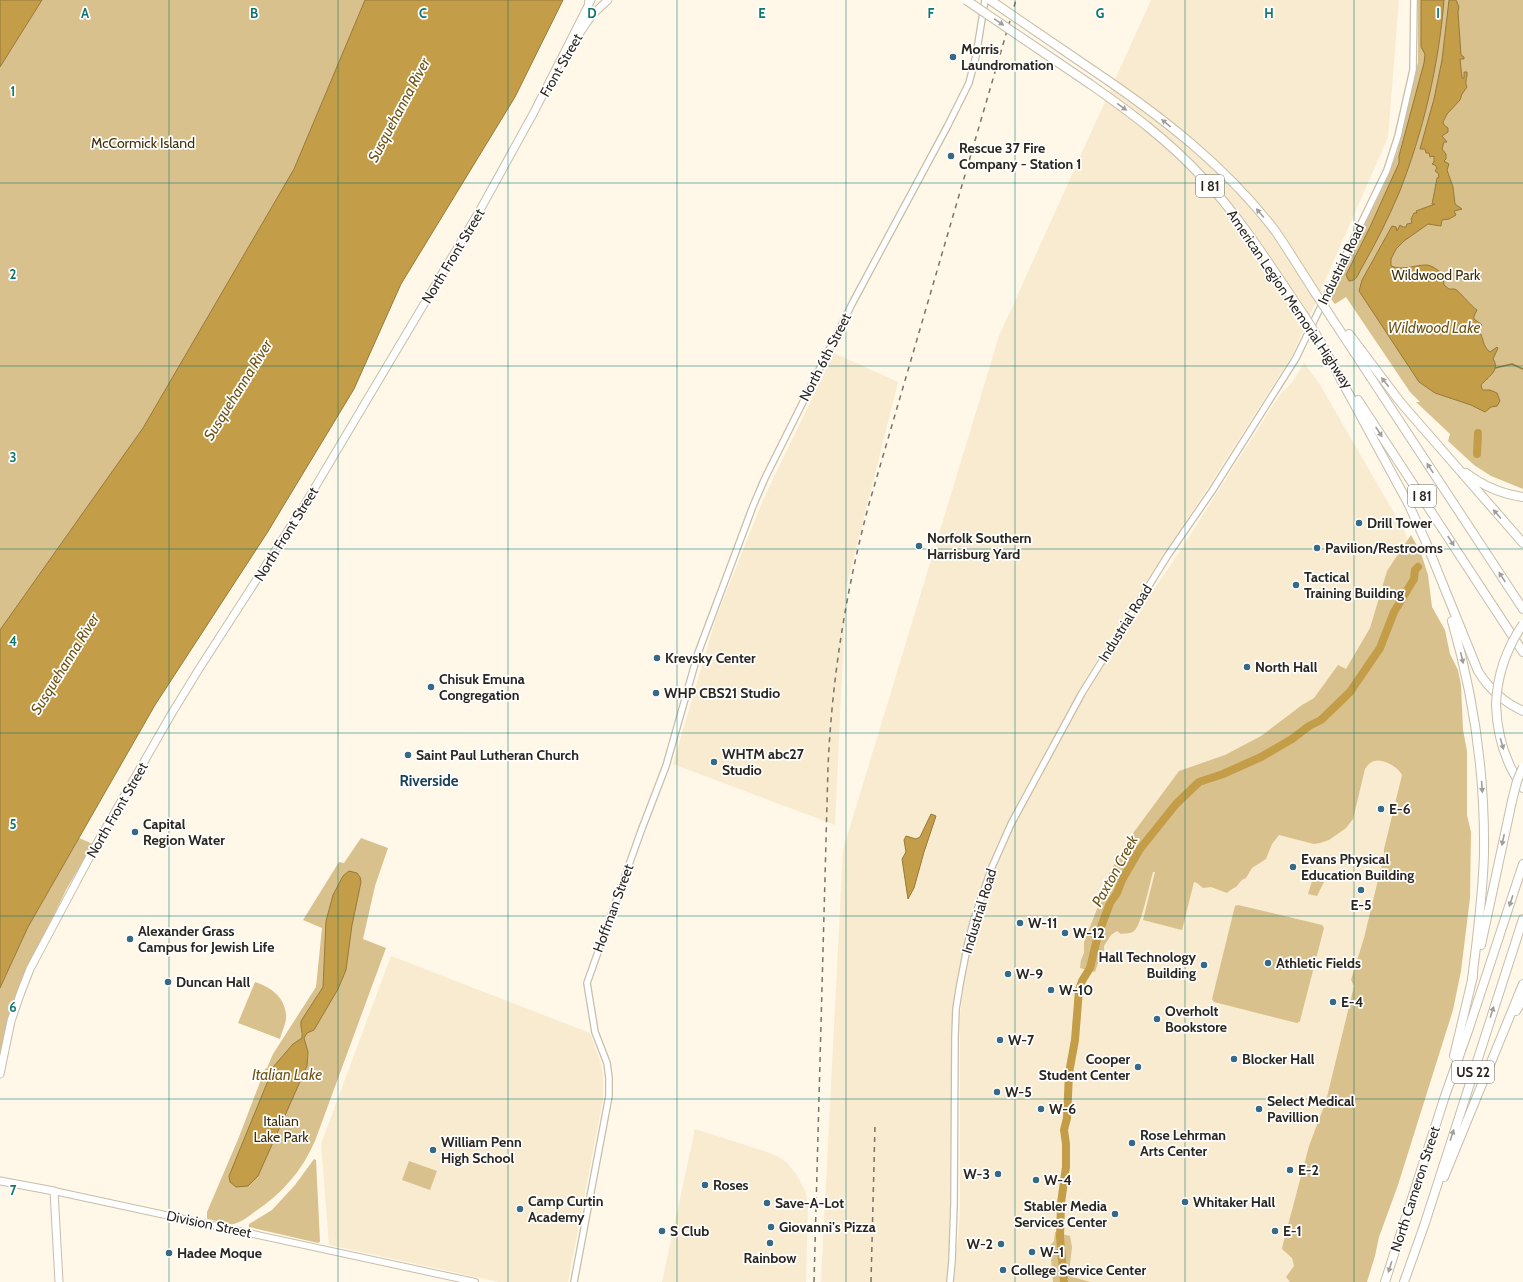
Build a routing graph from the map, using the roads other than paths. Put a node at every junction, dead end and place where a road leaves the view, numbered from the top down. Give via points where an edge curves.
1 (608, 0) edge
2 (966, 0) edge
3 (985, 0) edge
4 (990, 0) edge
5 (1414, 0) edge
6 (590, 1) edge
7 (533, 114) junction
8 (1332, 314) junction
9 (1320, 340) junction
10 (1455, 464) junction
11 (1523, 497) edge
12 (1523, 543) edge
13 (1436, 567) junction
14 (1523, 609) edge
15 (1523, 624) edge
16 (1523, 652) edge
17 (1523, 711) edge
18 (679, 723) joint
19 (1523, 767) edge
20 (1523, 788) edge
21 (1523, 864) edge
22 (1523, 919) edge
23 (1472, 980) junction
24 (1523, 984) edge
25 (1523, 1000) edge
26 (1500, 1039) junction
27 (0, 1074) edge
28 (1445, 1096) junction
29 (0, 1178) edge
30 (0, 1181) edge
31 (13, 1183) junction
32 (54, 1191) junction
33 (1424, 1226) junction
34 (59, 1282) edge
35 (475, 1282) edge
36 (574, 1282) edge
37 (950, 1282) edge
38 (1385, 1282) edge
39 (1404, 1282) edge

1 - 7 main road, Front Street via 580,31
2 -> 9 highway, American Legion Memorial Highway / I 81, bridge via 1090,84 1154,132 1203,177 1244,228
3 - 18 street, North 6th Street via 969,83 856,296 765,478 698,653
8 -> 4 highway, American Legion Memorial Highway / I 81, bridge via 1276,232 1233,183 1184,138 1127,93
5 - 37 street, Industrial Road via 1413,70 1394,151 1378,189 1296,358 1082,693 1011,824 978,905 956,1010 954,1204
6 - 7 main road, North Front Street
7 - 27 main road, North Front Street via 439,280 294,522 199,669 96,845 22,988 11,1021
10 -> 8 highway via 1386,384
14 -> 8 highway, American Legion Memorial Highway / I 81
9 - 13 highway via 1399,484
9 -> 16 highway, American Legion Memorial Highway / I 81
10 - 11 highway via 1484,485
12 -> 10 highway
13 - 17 highway via 1478,671 1495,693
13 -> 23 highway via 1466,673 1481,771 1483,875
15 -> 20 highway, bridge via 1503,663 1496,705 1498,731 1503,749
18 - 36 street, Hoffman Street via 666,766 640,831 587,983 595,1032 607,1063 609,1096
19 -> 23 highway, bridge via 1512,801
21 -> 28 highway, US 22
33 -> 22 highway, US 22
23 - 28 highway
24 - 26 highway
25 - 26 highway
26 - 33 highway
28 -> 38 highway, North Cameron Street / US 22
29 - 31 main road, Division Street
30 - 31 main road, Division Street
31 - 32 main road, Division Street
32 - 34 main road
32 - 35 main road, Division Street
33 - 39 highway, North Cameron Street / US 22

